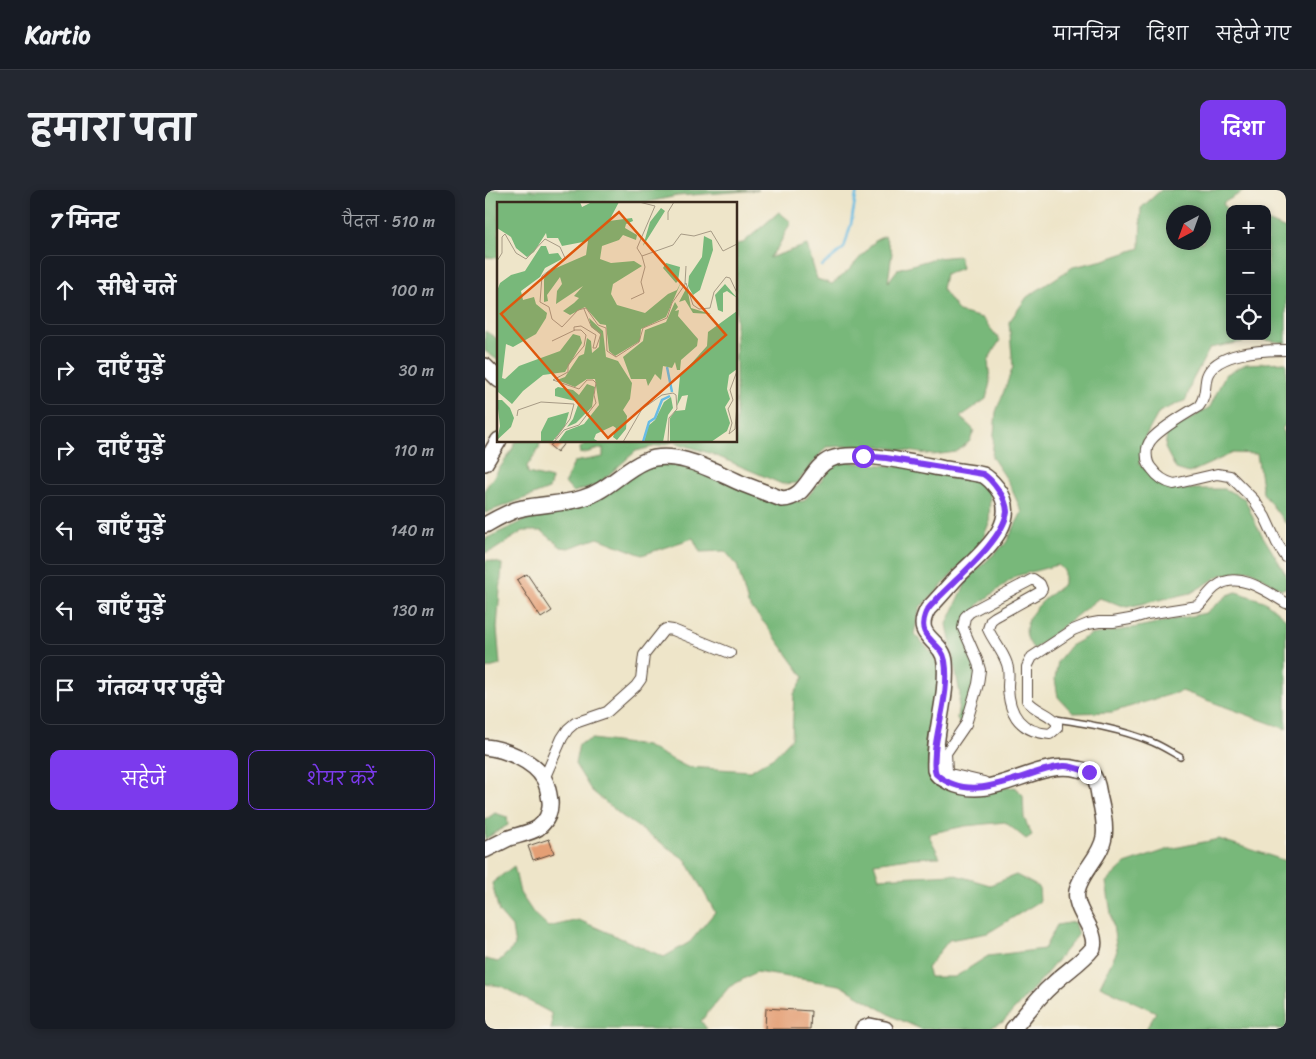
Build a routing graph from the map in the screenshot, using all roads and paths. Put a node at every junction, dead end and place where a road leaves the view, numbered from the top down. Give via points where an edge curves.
1 (1286, 350) edge
2 (485, 366) edge
3 (497, 378) edge
4 (498, 442) edge
5 (485, 463) edge
6 (485, 525) edge
7 (1286, 558) edge
8 (1286, 603) edge
9 (730, 653) dead end
10 (1053, 718) junction
11 (485, 747) edge
12 (1180, 756) dead end
13 (544, 780) junction
14 (1001, 783) junction
15 (485, 850) edge
16 (863, 1029) edge
17 (885, 1029) edge
18 (1013, 1029) edge

1 - 7 street via 1253,351 1215,366 1207,376 1203,401 1154,437 1148,446 1147,456 1149,467 1169,483 1217,474 1235,479 1265,516
2 - 3 main road
4 - 5 main road
6 - 14 main road via 521,508 585,498 655,458 689,461 782,499 797,496 824,462 843,456 886,458 983,474 1001,493 1007,512 986,551 928,609 923,630 940,649 945,661 945,690 935,754 936,774 955,785 973,788
8 - 10 street via 1253,584 1223,582 1198,606 1088,624 1073,630 1032,657 1027,667 1027,700
9 - 13 street via 673,630 663,631 644,655 641,679 636,686 607,712 575,723 568,729
10 - 12 lane via 1127,733
10 - 14 street via 1057,728 1049,734 1028,730 1021,725 1010,702 1007,662 988,629 995,616 1041,590 1040,584 1033,579 970,612 964,621 963,628 977,660 979,676 966,724 946,753 947,771 980,782
11 - 13 main road via 515,756 533,767
13 - 15 main road via 551,809 545,820 537,828
14 - 18 main road via 1065,766 1089,772 1096,780 1105,830 1101,846 1077,890 1077,902 1093,939 1093,948 1053,983
16 - 17 main road via 870,1026

